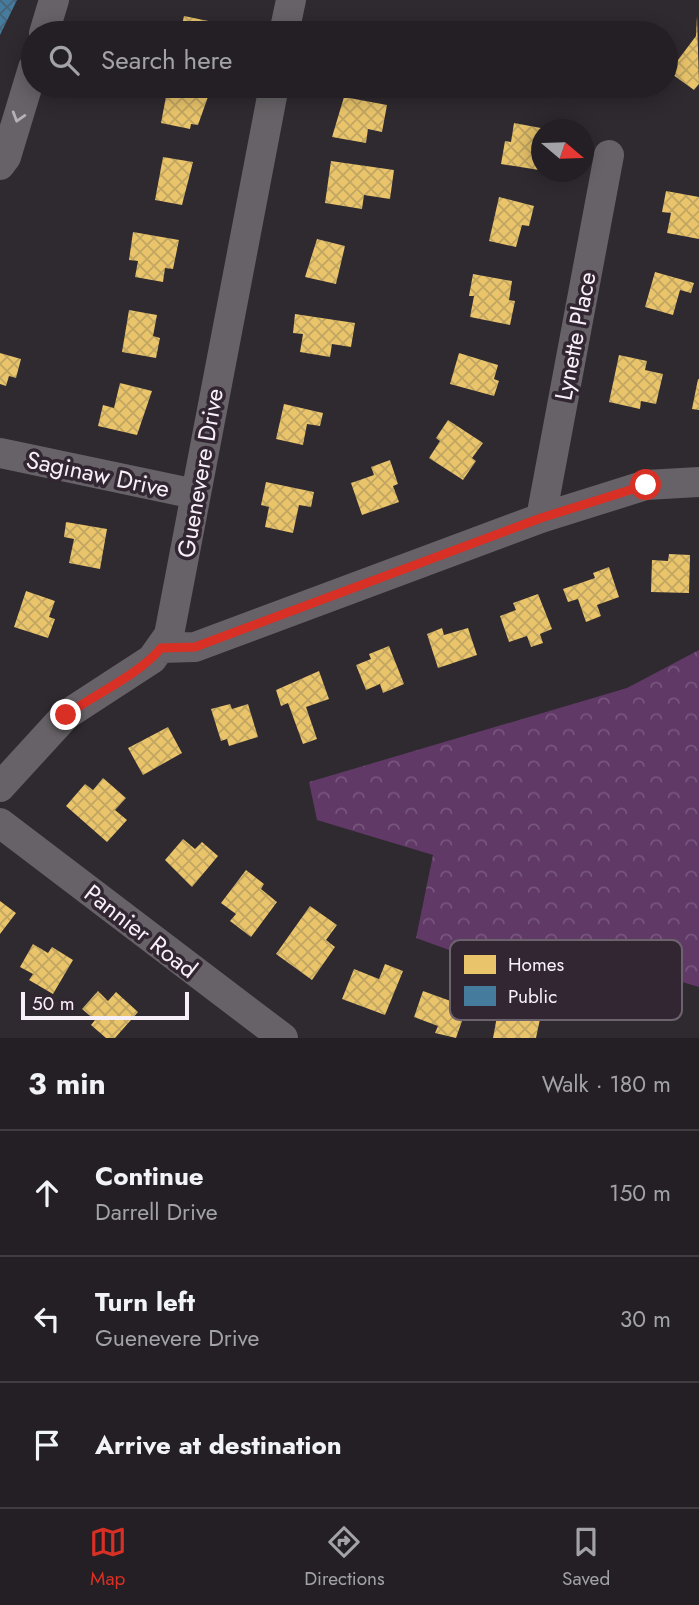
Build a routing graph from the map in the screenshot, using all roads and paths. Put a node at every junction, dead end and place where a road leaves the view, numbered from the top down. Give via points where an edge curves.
1 (54, 0) edge
2 (291, 0) edge
3 (48, 21) edge
4 (287, 21) edge
5 (24, 98) edge
6 (272, 98) edge
7 (609, 155) dead end
8 (0, 165) edge
9 (0, 453) edge
10 (699, 482) edge
11 (195, 494) junction
12 (541, 518) junction
13 (161, 648) junction
14 (0, 787) edge
15 (0, 823) edge
16 (283, 1038) edge

1 - 3 street
2 - 4 street
5 -> 8 street
6 - 11 street, Guenevere Drive
7 - 12 street, Lynette Place
9 - 11 street, Saginaw Drive
10 - 12 street via 646,485
11 - 13 street, Guenevere Drive via 173,623
12 - 13 street via 195,647
13 - 14 street, Guenevere Drive via 141,667 66,715
15 - 16 street, Pannier Road

